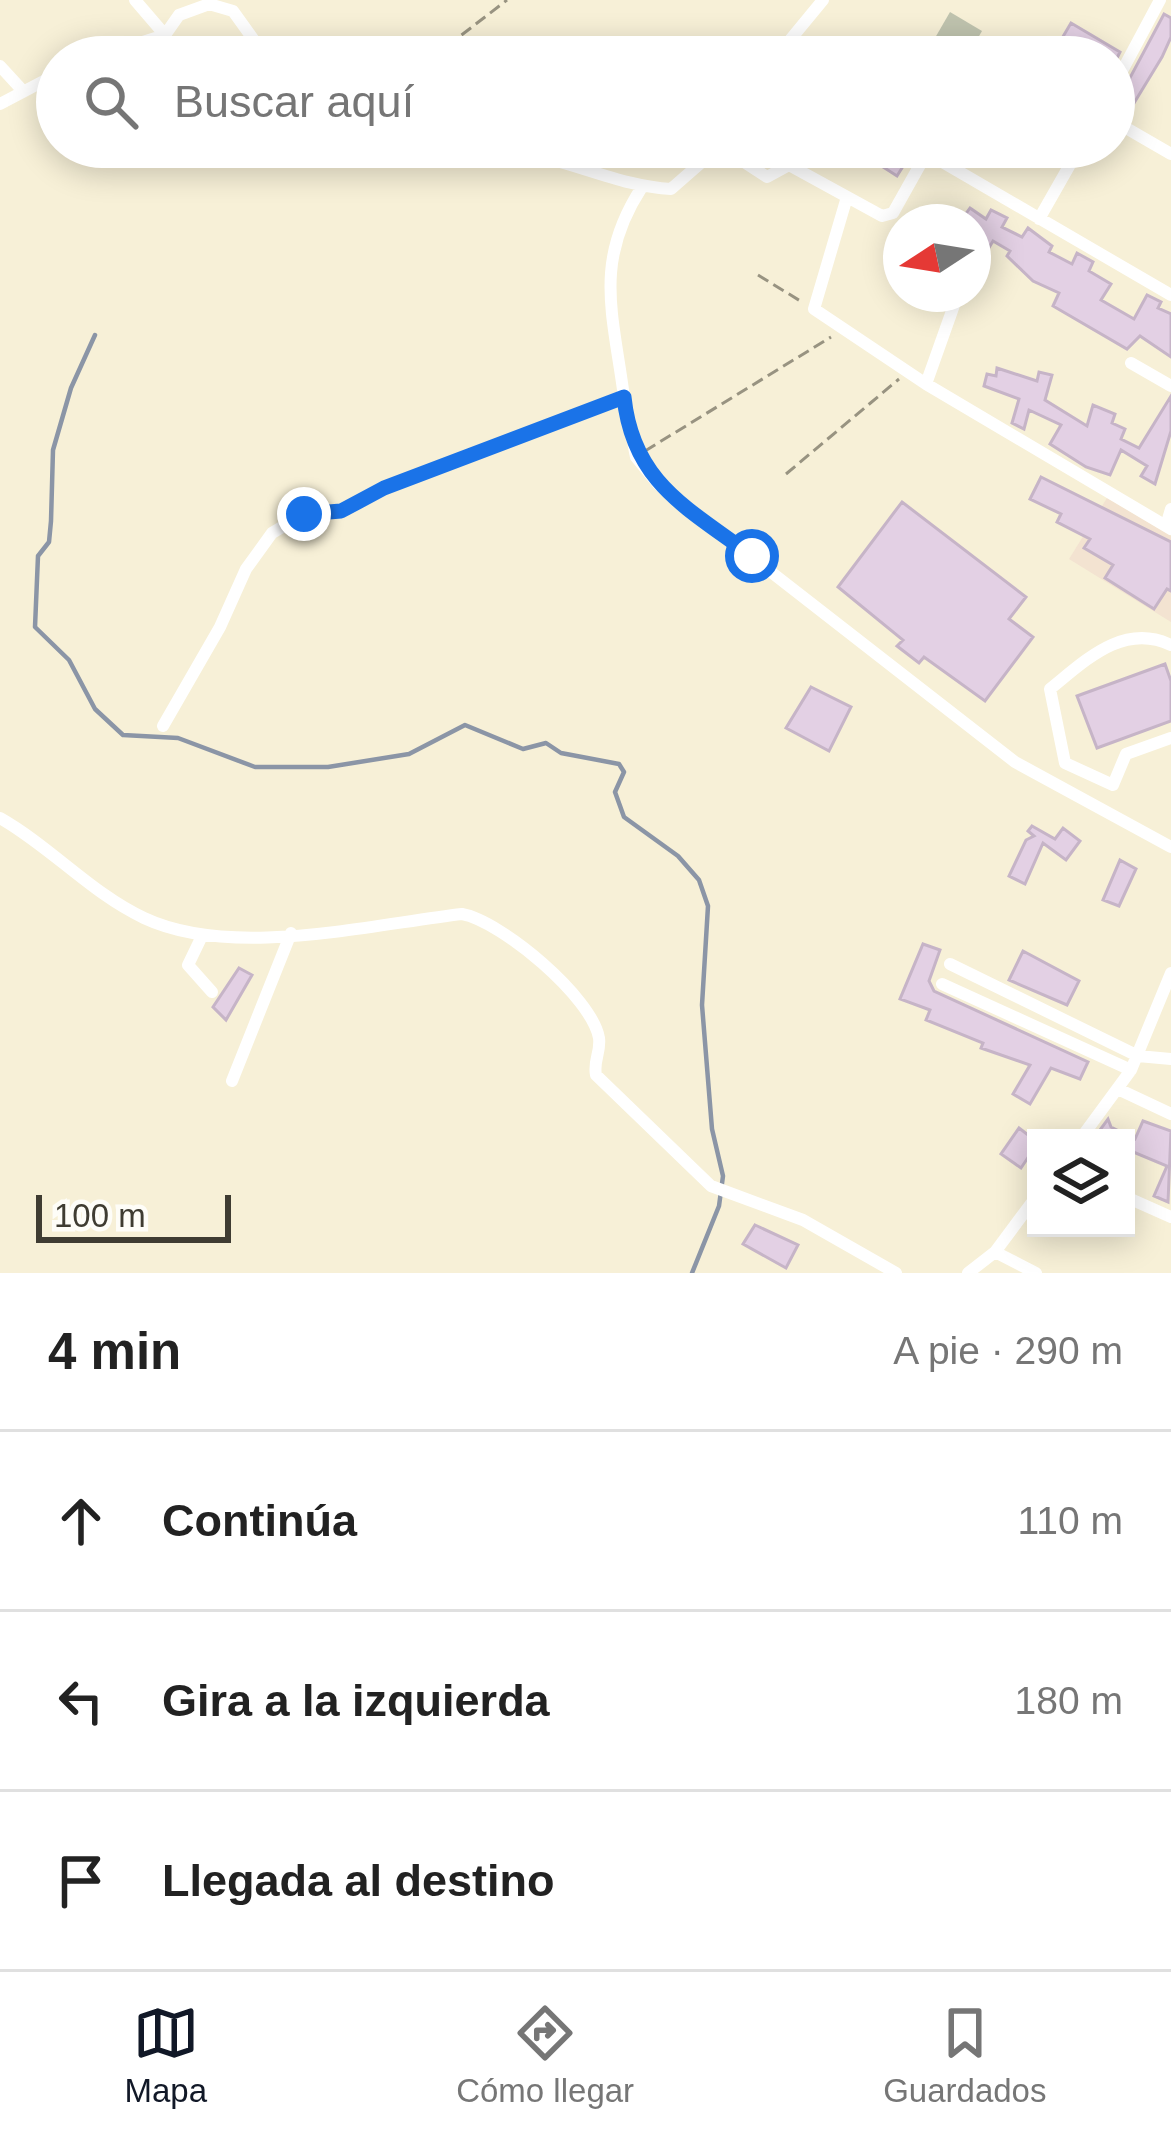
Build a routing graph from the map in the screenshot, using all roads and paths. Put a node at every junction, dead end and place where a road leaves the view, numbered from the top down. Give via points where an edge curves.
1 (135, 0) edge
2 (507, 0) edge
3 (823, 0) edge
4 (1160, 0) edge
5 (1171, 7) edge
6 (165, 35) junction
7 (162, 36) edge
8 (251, 36) edge
9 (460, 36) edge
10 (793, 36) edge
11 (1135, 47) edge
12 (0, 65) edge
13 (36, 85) edge
14 (23, 92) junction
15 (0, 104) edge
16 (1135, 133) edge
17 (1171, 154) edge
18 (583, 168) edge
19 (696, 168) edge
20 (751, 168) edge
21 (784, 168) edge
22 (795, 168) edge
23 (918, 168) edge
24 (957, 168) edge
25 (1068, 168) edge
26 (642, 188) junction
27 (847, 197) junction
28 (1040, 219) junction
29 (758, 275) dead end
30 (1171, 295) edge
31 (814, 310) junction
32 (952, 312) edge
33 (843, 329) junction
34 (1131, 363) dead end
35 (908, 372) junction
36 (926, 384) junction
37 (1171, 386) edge
38 (624, 397) junction
39 (636, 457) junction
40 (785, 474) dead end
41 (1171, 509) edge
42 (1168, 528) edge
43 (1171, 645) edge
44 (163, 726) dead end
45 (1171, 738) edge
46 (1113, 785) junction
47 (1105, 813) junction
48 (0, 818) edge
49 (1171, 848) edge
50 (291, 933) junction
51 (201, 938) junction
52 (950, 964) dead end
53 (1171, 973) edge
54 (942, 984) dead end
55 (212, 992) dead end
56 (1073, 1032) junction
57 (1138, 1056) junction
58 (1171, 1059) edge
59 (1131, 1070) junction
60 (232, 1081) dead end
61 (1120, 1090) junction
62 (1171, 1114) edge
63 (1088, 1129) edge
64 (1135, 1201) edge
65 (1027, 1209) edge
66 (1171, 1217) edge
67 (995, 1252) junction
68 (896, 1273) edge
69 (968, 1273) edge
70 (1036, 1273) edge

1 - 6 street
2 - 9 path
3 - 10 street
4 - 5 street
4 - 11 street
6 - 7 street
6 - 8 street via 179,15 209,4 233,11
12 - 14 street
13 - 14 street
14 - 15 street
16 - 17 street
18 - 26 street
19 - 26 street via 671,189
20 - 21 street via 766,178
22 - 27 street
23 - 27 street via 893,213
24 - 28 street
25 - 28 street
26 - 38 street via 609,251
27 - 31 street
28 - 30 street
29 - 31 path
31 - 33 street
32 - 36 street
33 - 35 street
33 - 39 path
34 - 37 street
35 - 36 street
35 - 40 path
36 - 42 street
38 - 39 street
38 - 44 street via 341,511 304,514 272,533
39 - 47 street via 658,484 856,641 1016,762
41 - 42 street
43 - 46 street via 1129,638 1102,647 1050,689 1065,763
45 - 46 street via 1126,754
46 - 47 street
47 - 49 street
48 - 51 street via 118,903
50 - 51 street
50 - 60 street
50 - 68 street via 462,914 501,927 587,1014 598,1035 596,1075 606,1089 711,1186 803,1220
51 - 55 street via 188,965
52 - 56 street
53 - 57 street
54 - 56 street
56 - 57 street
56 - 59 street
57 - 58 street
57 - 59 street
59 - 61 street
61 - 62 street
61 - 63 street
64 - 66 street
65 - 67 street
67 - 69 street
67 - 70 street

